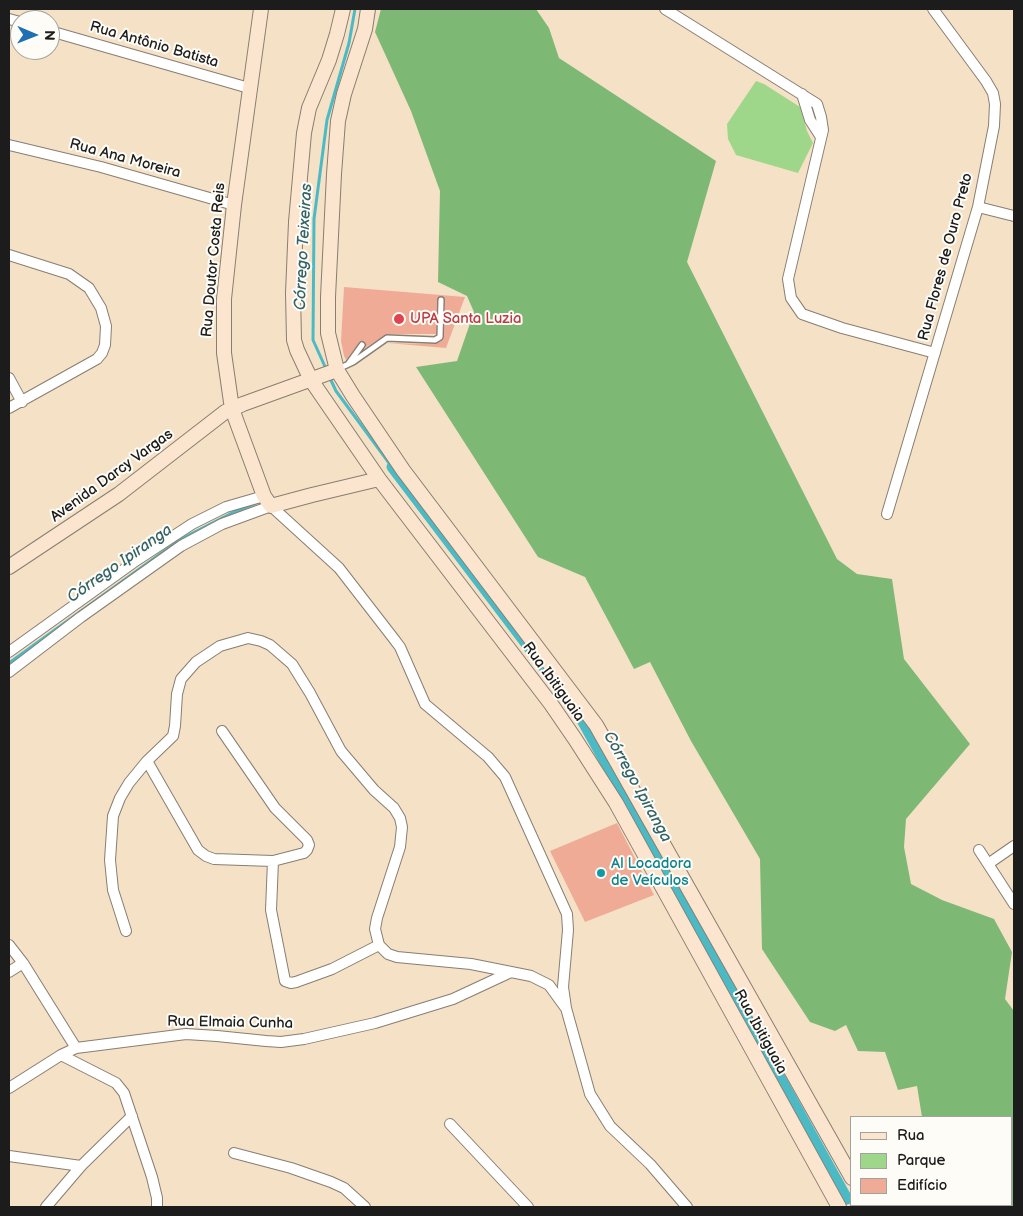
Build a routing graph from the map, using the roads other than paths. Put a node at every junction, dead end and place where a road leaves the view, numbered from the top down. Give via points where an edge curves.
1 (261, 9) edge
2 (343, 9) edge
3 (368, 9) edge
4 (665, 9) edge
5 (933, 9) edge
6 (60, 34) edge
7 (249, 88) junction
8 (9, 145) edge
9 (234, 205) junction
10 (978, 207) junction
11 (1014, 216) edge
12 (9, 256) edge
13 (441, 300) dead end
14 (362, 345) dead end
15 (935, 353) junction
16 (339, 368) junction
17 (9, 378) edge
18 (315, 379) junction
19 (22, 402) junction
20 (9, 408) edge
21 (232, 409) junction
22 (379, 479) junction
23 (268, 501) junction
24 (887, 514) dead end
25 (9, 568) edge
26 (9, 652) edge
27 (9, 672) edge
28 (222, 731) dead end
29 (147, 761) junction
30 (640, 807) junction
31 (624, 817) junction
32 (1014, 846) edge
33 (979, 850) dead end
34 (273, 861) junction
35 (988, 864) junction
36 (1014, 904) edge
37 (126, 930) dead end
38 (9, 945) edge
39 (379, 945) junction
40 (22, 963) junction
41 (9, 972) edge
42 (511, 972) junction
43 (566, 1008) junction
44 (76, 1048) junction
45 (61, 1055) junction
46 (9, 1088) edge
47 (132, 1116) junction
48 (450, 1124) dead end
49 (234, 1153) dead end
50 (9, 1156) edge
51 (81, 1166) junction
52 (850, 1174) edge
53 (46, 1207) edge
54 (157, 1207) edge
55 (365, 1207) edge
56 (528, 1207) edge
57 (687, 1207) edge
58 (839, 1207) edge

1 - 7 main road, Rua Doutor Costa Reis
2 - 18 main road, Rua Ibitiguaia via 329,60 309,108 296,222 294,340
3 - 16 main road, Rua Ibitiguaia via 338,121 328,333
4 - 15 street, Rua Flores de Ouro Preto via 817,104 823,130 788,279 791,298 802,314
5 - 10 street, Rua Flores de Ouro Preto via 986,81 996,104
6 - 7 street, Rua Antônio Batista
7 - 9 main road, Rua Doutor Costa Reis
8 - 9 street, Rua Ana Moreira
9 - 21 main road, Rua Doutor Costa Reis via 224,299 224,344
10 - 11 street
10 - 15 street, Rua Flores de Ouro Preto
12 - 19 street via 69,274 89,288 101,308 106,326 105,345 97,359
13 - 16 lane via 440,337 435,340 387,338
14 - 16 lane
15 - 24 street, Rua Flores de Ouro Preto
16 - 18 main road, Avenida Darcy Vargas
16 - 30 main road, Rua Ibitiguaia via 352,396 403,470 596,725
17 - 19 street
18 - 21 main road, Avenida Darcy Vargas
18 - 22 main road, Rua Ibitiguaia
19 - 20 street
21 - 23 main road, Rua Doutor Costa Reis
21 - 25 main road, Avenida Darcy Vargas via 119,494
22 - 23 main road
22 - 31 main road, Rua Ibitiguaia via 551,704
23 - 26 street via 226,507 192,524
23 - 27 street via 181,546
23 - 43 street via 339,568 400,647 425,704 488,758 505,777 567,914 563,987
28 - 34 street via 275,808 309,845 304,853
29 - 34 street via 198,850 214,859
29 - 37 street via 129,783 113,816 110,860 114,890
29 - 39 street via 172,736 177,694 182,679 196,662 220,646 248,638 270,645 292,664 341,751 400,818 400,847 377,918
30 - 31 main road
30 - 52 main road, Rua Ibitiguaia
31 - 58 main road, Rua Ibitiguaia
32 - 35 street
33 - 35 street
34 - 39 street via 272,910 285,981 296,982 332,969
35 - 36 street
38 - 40 street
39 - 42 street via 397,957 471,964
40 - 41 street
40 - 44 street
42 - 43 street via 531,976 549,985
42 - 44 street, Rua Elmaia Cunha via 453,998 376,1022 304,1038 281,1042 186,1034
43 - 57 street via 590,1094 610,1126 650,1164
44 - 45 street, Rua Elmaia Cunha
45 - 46 street, Rua Elmaia Cunha
45 - 47 street via 116,1083 124,1093
47 - 51 street
47 - 54 street via 152,1177
48 - 56 street
49 - 55 street via 331,1182 344,1188
50 - 51 street
51 - 53 street

